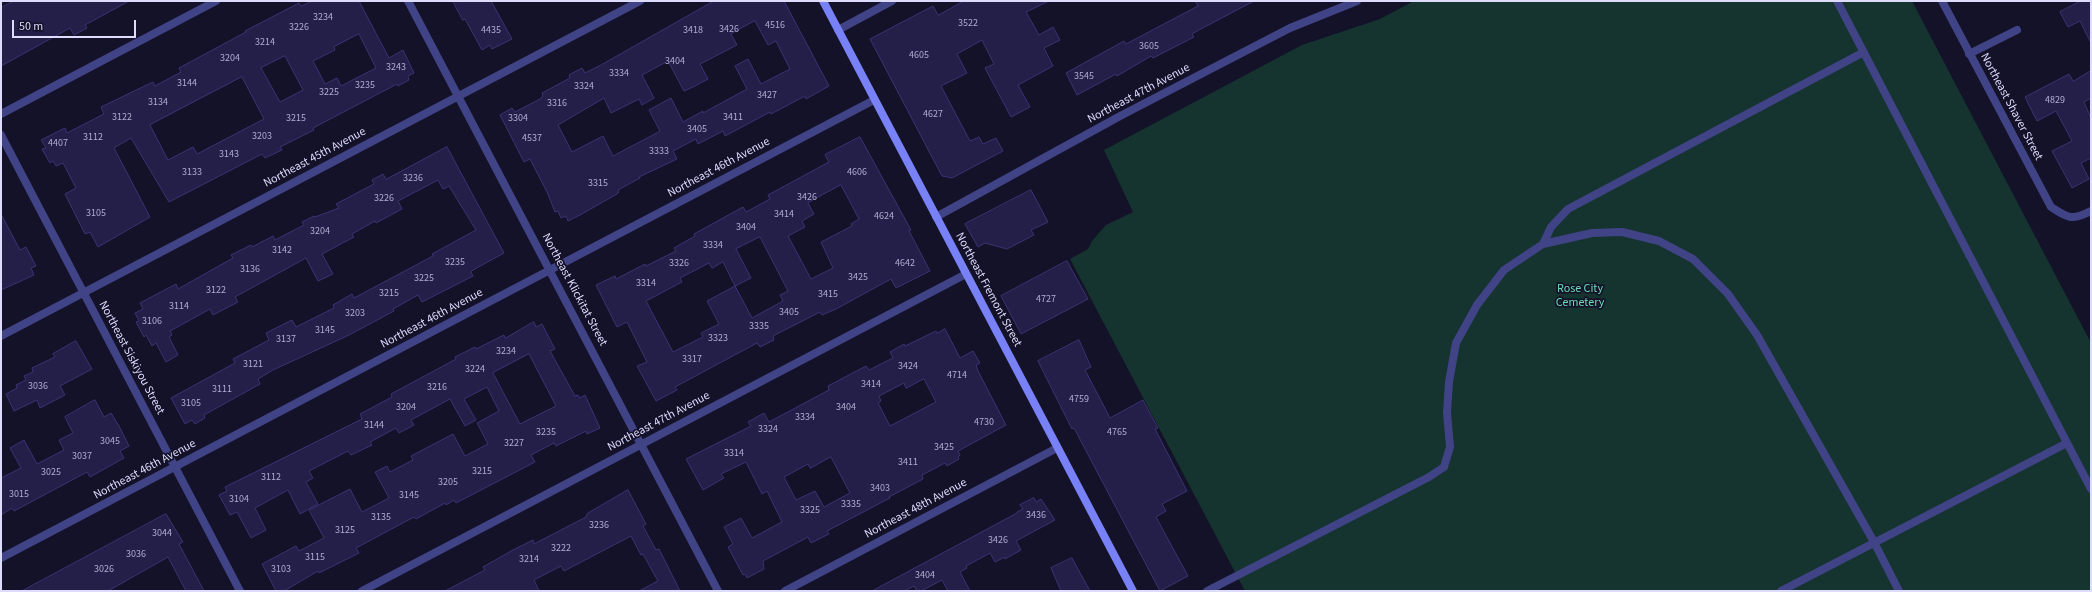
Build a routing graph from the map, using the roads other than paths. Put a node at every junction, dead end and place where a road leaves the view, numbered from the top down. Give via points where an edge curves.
1 (216, 1) edge
2 (408, 1) edge
3 (640, 1) edge
4 (823, 1) edge
5 (892, 1) edge
6 (1357, 1) edge
7 (1837, 1) edge
8 (1942, 1) edge
9 (838, 30) junction
10 (2017, 30) dead end
11 (1864, 52) junction
12 (1969, 54) junction
13 (458, 96) junction
14 (874, 100) junction
15 (1, 114) edge
16 (1, 135) edge
17 (2091, 211) edge
18 (936, 217) junction
19 (1543, 244) junction
20 (549, 270) junction
21 (966, 274) junction
22 (83, 293) junction
23 (1, 336) edge
24 (2067, 443) junction
25 (641, 445) junction
26 (1057, 448) junction
27 (175, 468) junction
28 (2091, 489) edge
29 (1874, 542) junction
30 (1, 558) edge
31 (1210, 589) edge
32 (240, 591) edge
33 (362, 591) edge
34 (718, 591) edge
35 (785, 591) edge
36 (1133, 591) edge
37 (1780, 591) edge
38 (1899, 591) edge

1 - 15 street
2 - 13 street, Northeast Klickitat Street
3 - 13 street, Northeast 45th Avenue
4 - 9 main road, Northeast Fremont Street
5 - 9 street
6 - 18 street, Northeast 47th Avenue via 1290,28 1122,115
7 - 11 street
8 - 12 street, Northeast Shaver Street
9 - 14 main road, Northeast Fremont Street
10 - 12 street
11 - 19 street via 1568,209 1551,227
11 - 24 street
12 - 17 street, Northeast Shaver Street via 2051,207 2068,218 2082,216
13 - 20 street, Northeast Klickitat Street
13 - 22 street, Northeast 45th Avenue
14 - 18 main road, Northeast Fremont Street
14 - 20 street, Northeast 46th Avenue
16 - 22 street, Northeast Siskiyou Street
18 - 21 main road, Northeast Fremont Street
19 - 29 street via 1592,234 1622,232 1659,242 1693,259 1728,294 1757,335
19 - 31 street via 1504,270 1477,305 1456,343 1447,413 1450,447 1444,467
20 - 25 street, Northeast Klickitat Street
20 - 27 street, Northeast 46th Avenue
21 - 25 street, Northeast 47th Avenue
21 - 26 main road, Northeast Fremont Street
22 - 23 street, Northeast 45th Avenue
22 - 27 street, Northeast Siskiyou Street
24 - 28 street
24 - 29 street
25 - 33 street, Northeast 47th Avenue
25 - 34 street, Northeast Klickitat Street
26 - 35 street, Northeast 48th Avenue
26 - 36 main road, Northeast Fremont Street
27 - 30 street, Northeast 46th Avenue
27 - 32 street, Northeast Siskiyou Street
29 - 37 street
29 - 38 street

